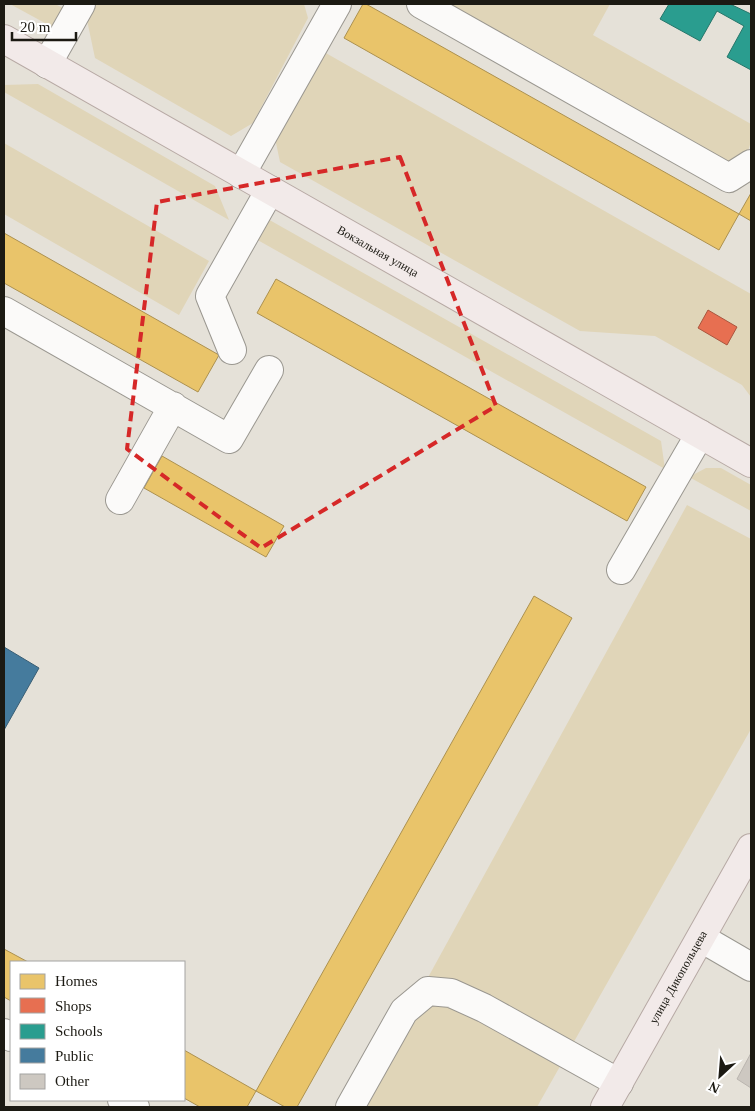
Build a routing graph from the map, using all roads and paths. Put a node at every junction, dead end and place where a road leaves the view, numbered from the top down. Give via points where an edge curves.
1 (81, 4) edge
2 (336, 4) edge
3 (421, 4) edge
4 (4, 39) edge
5 (47, 64) junction
6 (751, 164) edge
7 (241, 174) junction
8 (270, 190) junction
9 (4, 311) edge
10 (232, 350) dead end
11 (269, 370) dead end
12 (172, 406) junction
13 (700, 434) junction
14 (751, 463) edge
15 (120, 500) dead end
16 (621, 570) dead end
17 (751, 848) edge
18 (701, 938) junction
19 (751, 967) edge
20 (619, 1083) junction
21 (124, 1101) edge
22 (135, 1107) edge
23 (350, 1107) edge
24 (606, 1107) edge

1 - 5 lane
2 - 7 lane
3 - 6 lane via 729,178
4 - 5 main road, Вокзальная улица
5 - 7 main road, Вокзальная улица
7 - 8 main road, Вокзальная улица
8 - 10 lane via 210,296
8 - 13 main road, Вокзальная улица
9 - 12 lane
11 - 12 lane via 229,439
12 - 15 lane
13 - 14 main road, Вокзальная улица
13 - 16 lane
17 - 18 main road, улица Дикопольцева
18 - 19 lane
18 - 20 main road, улица Дикопольцева
20 - 23 lane via 484,1008 451,993 428,991 404,1011
20 - 24 main road, улица Дикопольцева
21 - 22 lane

